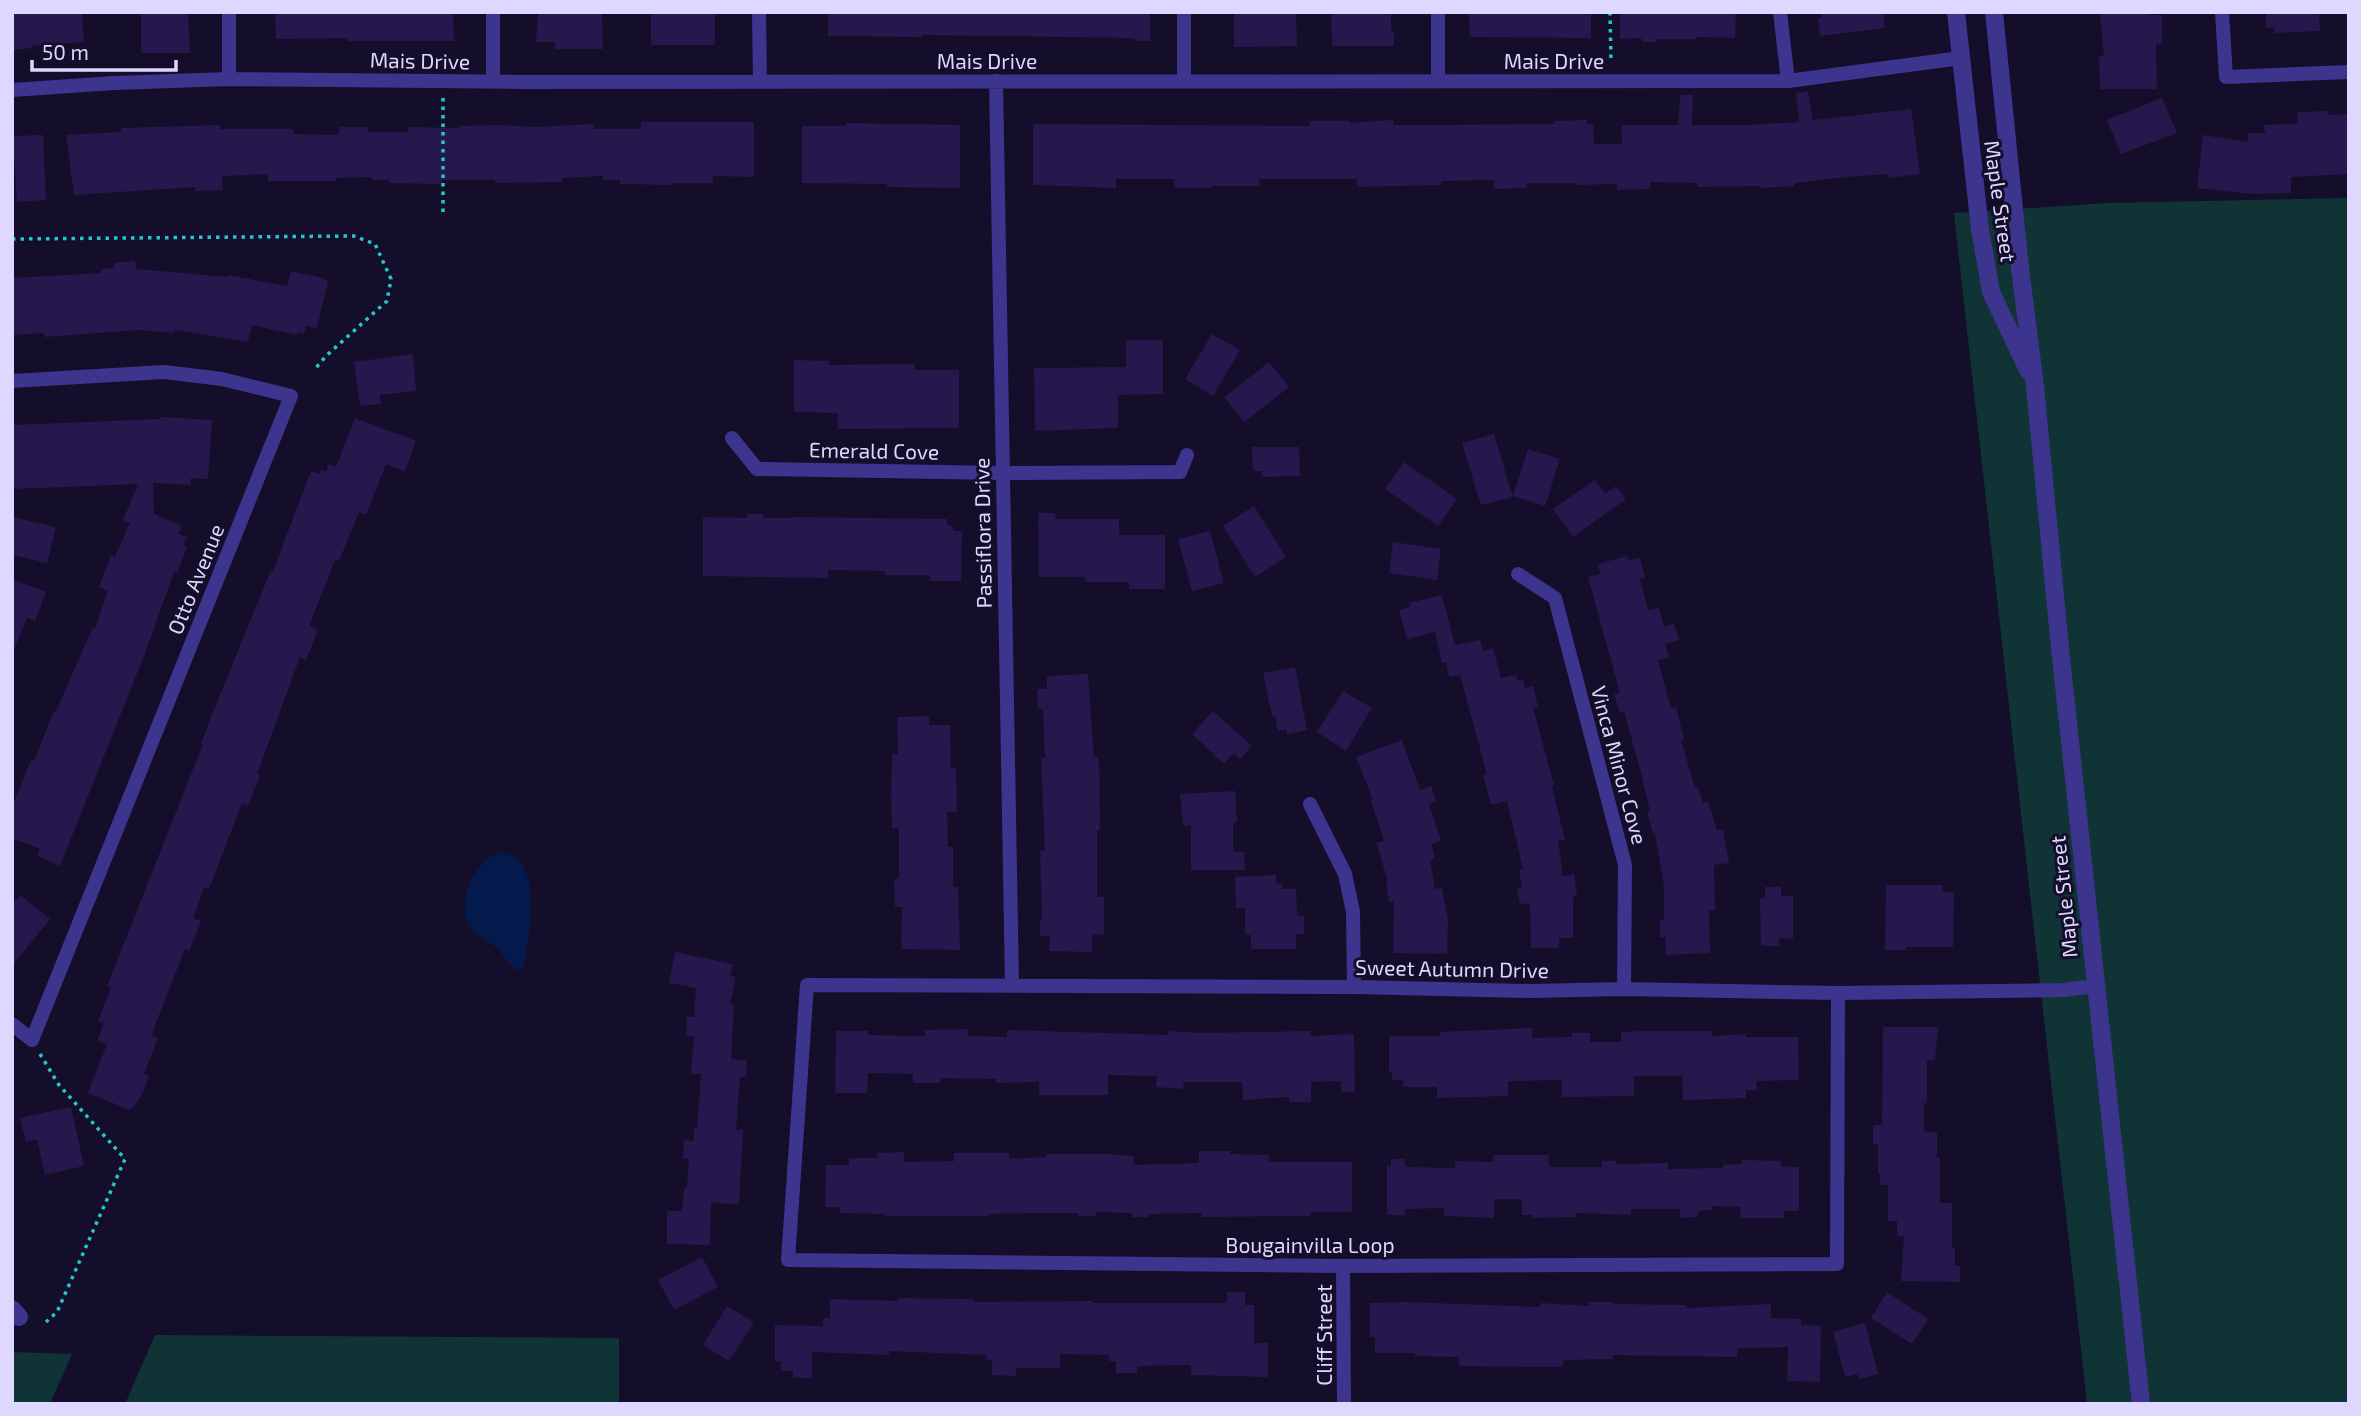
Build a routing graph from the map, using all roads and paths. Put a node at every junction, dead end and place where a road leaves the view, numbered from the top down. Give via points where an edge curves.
1 (229, 12) edge
2 (493, 12) edge
3 (760, 12) edge
4 (1184, 12) edge
5 (1438, 12) edge
6 (1610, 12) edge
7 (1780, 12) edge
8 (1956, 12) edge
9 (1994, 12) edge
10 (2222, 12) edge
11 (1961, 58) junction
12 (1611, 62) dead end
13 (2349, 72) edge
14 (229, 79) junction
15 (996, 80) junction
16 (443, 81) junction
17 (1184, 81) junction
18 (1438, 81) junction
19 (1788, 81) junction
20 (493, 82) junction
21 (760, 82) junction
22 (12, 90) edge
23 (443, 216) dead end
24 (12, 239) edge
25 (315, 369) dead end
26 (12, 381) edge
27 (2035, 386) junction
28 (732, 438) dead end
29 (1187, 455) dead end
30 (1001, 473) junction
31 (1518, 574) dead end
32 (1310, 804) dead end
33 (807, 985) joint
34 (1012, 985) junction
35 (2095, 986) junction
36 (1354, 987) junction
37 (1625, 989) junction
38 (1838, 993) junction
39 (12, 1024) edge
40 (32, 1040) junction
41 (1343, 1266) junction
42 (46, 1322) dead end
43 (1344, 1404) edge
44 (2141, 1404) edge

1 - 14 street
2 - 20 street
3 - 21 street
4 - 17 street
5 - 18 street
6 - 12 path
7 - 19 street
8 - 11 street, Maple Street
9 - 27 street, Maple Street
10 - 13 street via 2226,77
11 - 19 street, Mais Drive
11 - 27 street, Maple Street via 1991,292
14 - 16 street, Mais Drive
14 - 22 street, Mais Drive
15 - 17 street, Mais Drive
15 - 21 street, Mais Drive
15 - 30 street, Passiflora Drive
16 - 20 street, Mais Drive
16 - 23 path
17 - 18 street, Mais Drive
18 - 19 street, Mais Drive
20 - 21 street, Mais Drive
24 - 25 path via 354,236 375,244 391,279 387,302
26 - 40 street, Otto Avenue via 164,372 222,379 291,396
27 - 35 street, Maple Street
28 - 30 street, Emerald Cove via 757,469
29 - 30 street, Emerald Cove via 1180,472
30 - 34 street, Passiflora Drive
31 - 37 street, Vinca Minor Cove via 1555,598 1625,864
32 - 36 street via 1345,874 1353,912
33 - 34 street, Sweet Autumn Drive
33 - 41 street, Bougainvilla Loop via 788,1260
34 - 36 street, Sweet Autumn Drive
35 - 38 street, Sweet Autumn Drive
35 - 44 street, Maple Street
36 - 37 street, Sweet Autumn Drive
37 - 38 street, Sweet Autumn Drive
38 - 41 street, Bougainvilla Loop via 1837,1265
39 - 40 street
40 - 42 path via 59,1085 125,1159 57,1312
41 - 43 street, Cliff Street

